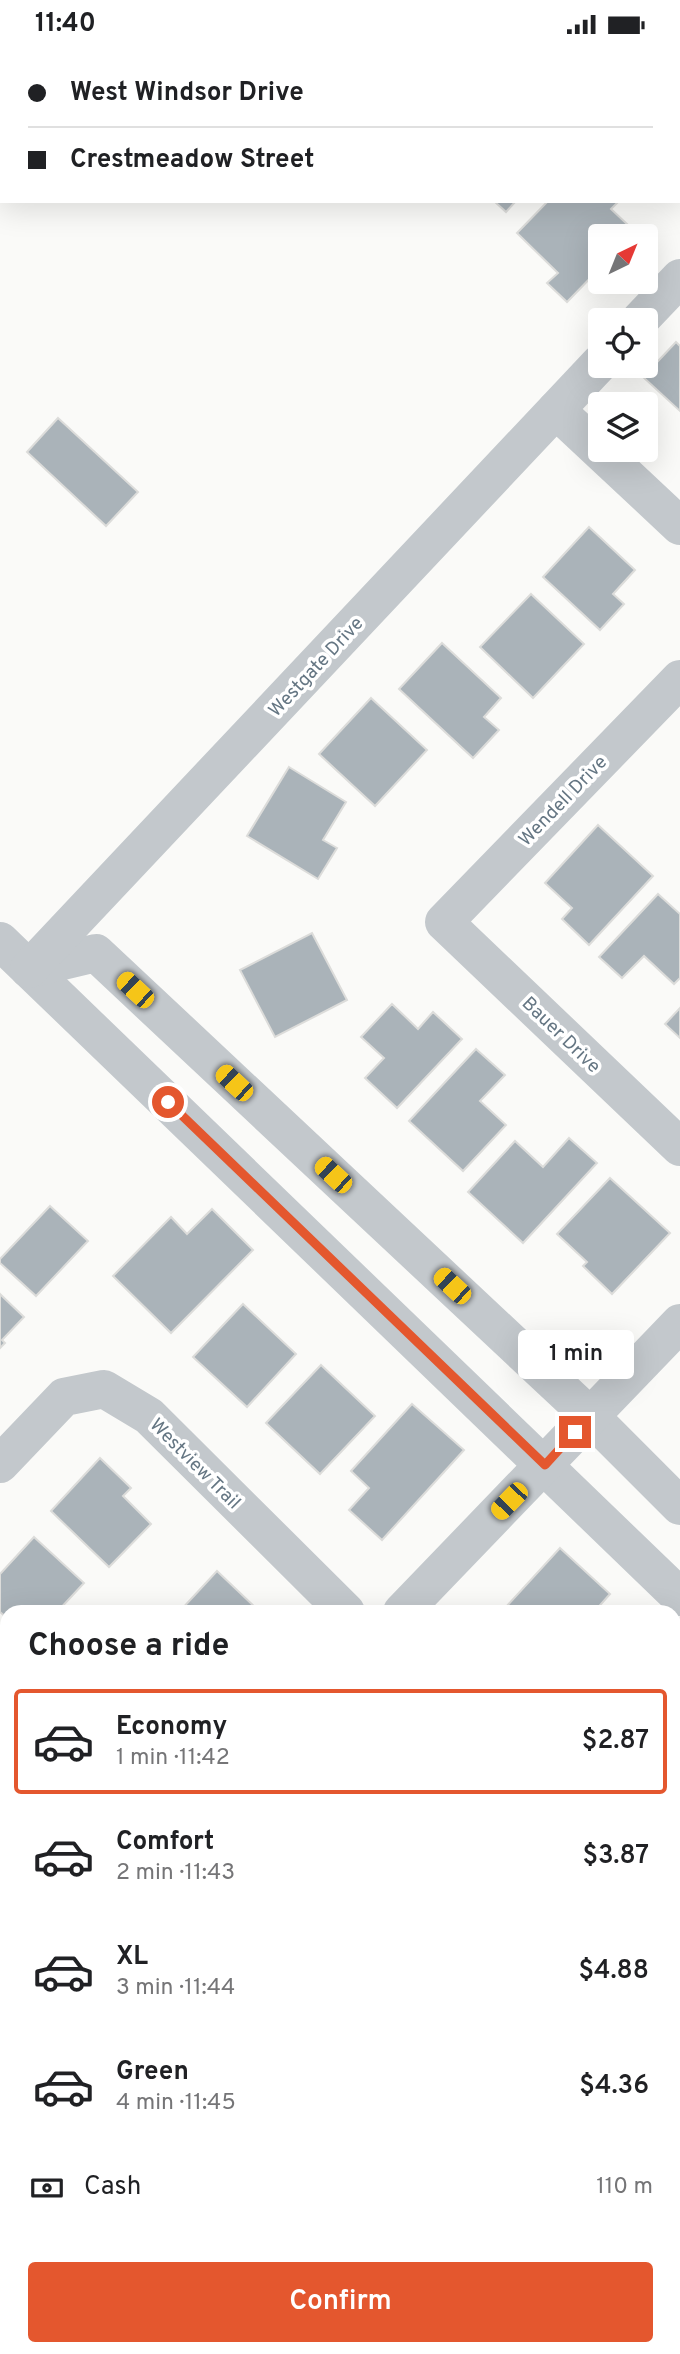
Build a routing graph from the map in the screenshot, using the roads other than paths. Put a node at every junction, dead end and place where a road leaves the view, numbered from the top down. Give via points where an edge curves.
1 (680, 278) edge
2 (651, 308) edge
3 (588, 376) edge
4 (556, 410) junction
5 (680, 526) edge
6 (680, 679) edge
7 (444, 922) joint
8 (0, 941) edge
9 (29, 969) junction
10 (680, 1147) edge
11 (680, 1323) edge
12 (590, 1416) junction
13 (0, 1464) edge
14 (545, 1465) junction
15 (680, 1506) edge
16 (680, 1597) edge
17 (339, 1605) edge
18 (409, 1605) edge

1 - 2 street
3 - 4 street, Westgate Drive
4 - 5 street
4 - 9 street, Westgate Drive
6 - 7 street, Wendell Drive
7 - 10 street, Bauer Drive
8 - 9 street
9 - 12 street via 96,953
9 - 14 street
11 - 12 street
12 - 14 street
12 - 15 street
13 - 17 street, Westview Trail via 64,1397 104,1389 149,1416
14 - 16 street
14 - 18 street

